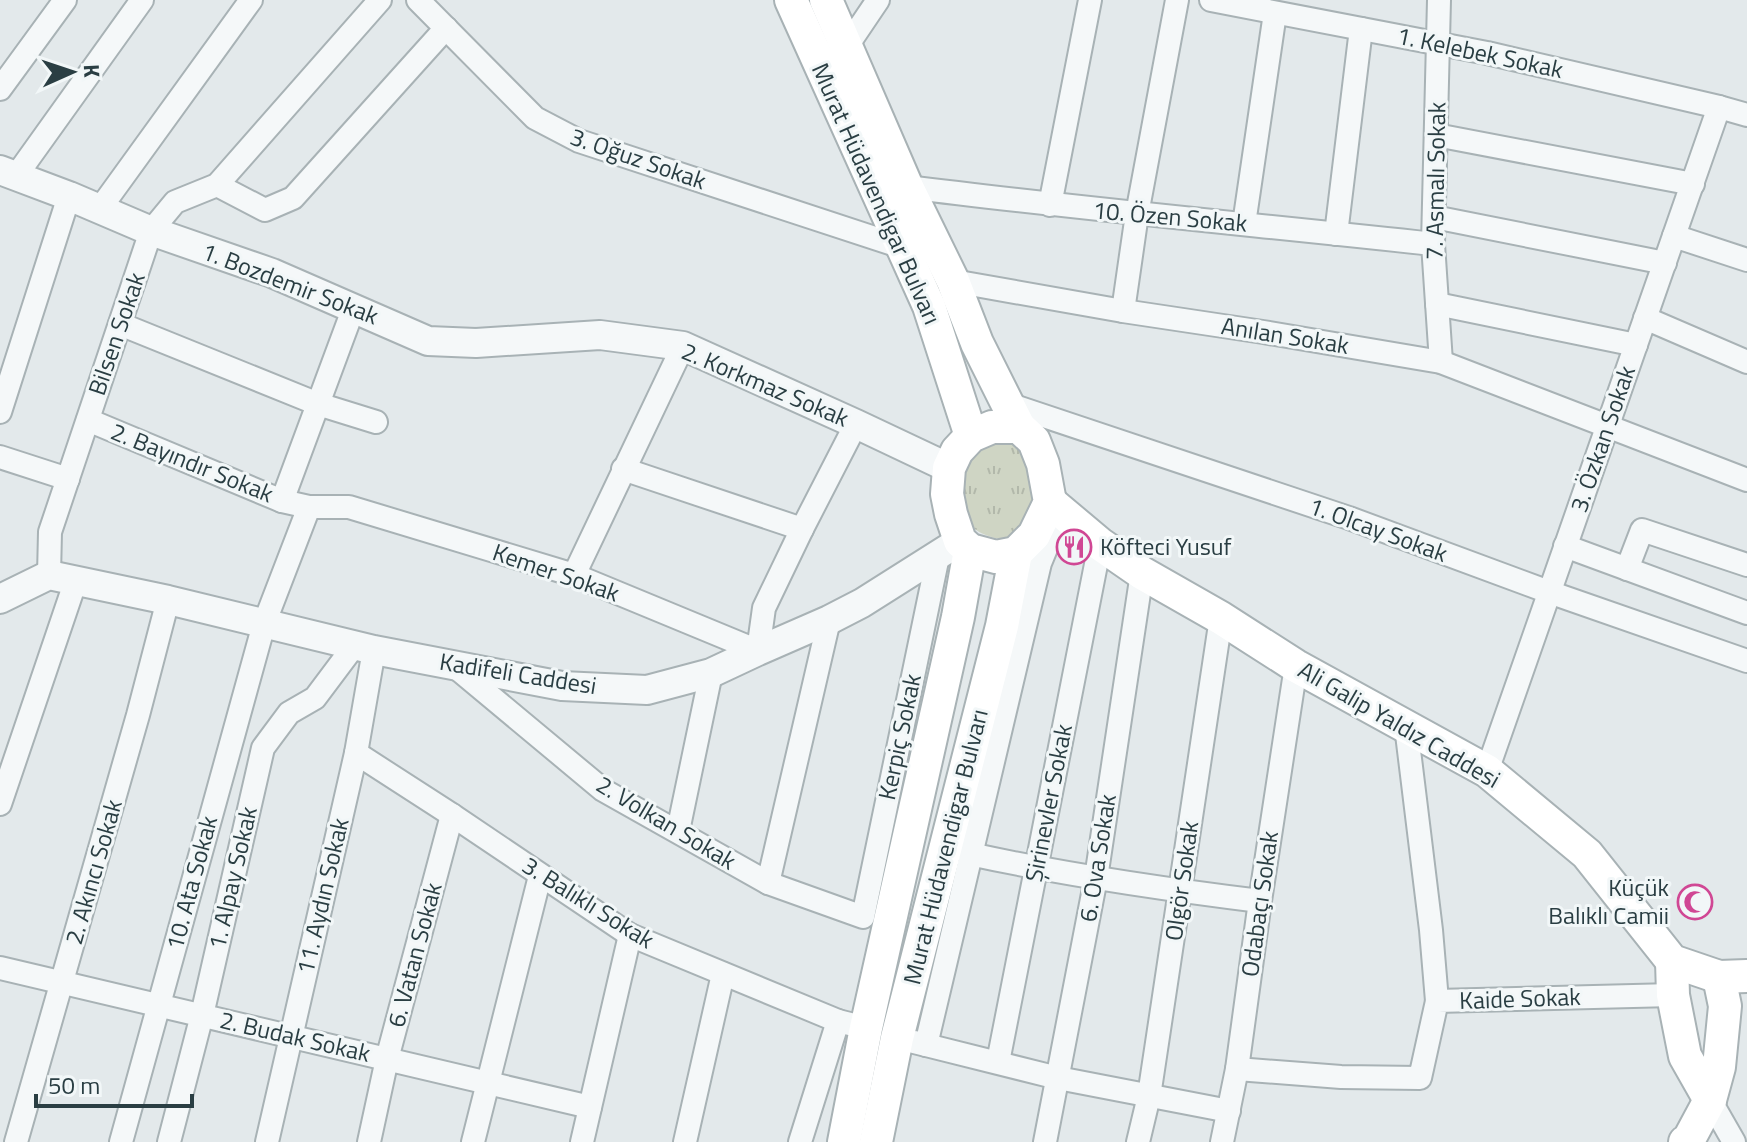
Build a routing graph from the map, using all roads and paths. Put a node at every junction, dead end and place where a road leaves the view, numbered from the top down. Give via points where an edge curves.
1 (65, 0) edge
2 (142, 0) edge
3 (251, 0) edge
4 (380, 0) edge
5 (418, 0) edge
6 (791, 0) edge
7 (826, 0) edge
8 (878, 0) edge
9 (1090, 0) edge
10 (1177, 0) edge
11 (1211, 0) edge
12 (1439, 0) edge
13 (1275, 13) junction
14 (446, 28) junction
15 (1361, 29) junction
16 (1439, 44) junction
17 (847, 46) junction
18 (0, 89) edge
19 (1719, 107) junction
20 (1747, 115) edge
21 (1436, 135) junction
22 (8, 173) edge
23 (1693, 184) junction
24 (217, 185) junction
25 (907, 187) junction
26 (69, 196) junction
27 (1050, 205) junction
28 (99, 210) junction
29 (1137, 214) junction
30 (1434, 217) junction
31 (1244, 224) junction
32 (151, 231) junction
33 (1336, 234) junction
34 (1674, 236) junction
35 (1433, 244) junction
36 (902, 247) junction
37 (1747, 260) edge
38 (1665, 263) junction
39 (953, 281) junction
40 (1437, 304) junction
41 (354, 307) junction
42 (1123, 311) junction
43 (1645, 318) junction
44 (120, 324) junction
45 (428, 341) joint
46 (1636, 345) junction
47 (683, 346) junction
48 (1441, 362) junction
49 (1747, 362) edge
50 (318, 404) junction
51 (0, 412) edge
52 (1013, 416) junction
53 (88, 420) junction
54 (376, 422) dead end
55 (856, 424) junction
56 (1608, 425) junction
57 (971, 436) junction
58 (0, 457) edge
59 (949, 468) junction
60 (623, 469) junction
61 (68, 479) junction
62 (1747, 480) edge
63 (282, 501) junction
64 (309, 507) junction
65 (1056, 507) junction
66 (802, 529) junction
67 (1100, 544) junction
68 (1565, 546) junction
69 (956, 549) junction
70 (1016, 553) junction
71 (1747, 565) edge
72 (1627, 569) junction
73 (1142, 573) junction
74 (574, 575) junction
75 (62, 577) junction
76 (1549, 592) junction
77 (0, 599) edge
78 (168, 600) junction
79 (1747, 613) edge
80 (1221, 618) junction
81 (829, 620) junction
82 (264, 624) junction
83 (364, 648) junction
84 (758, 651) junction
85 (1747, 661) edge
86 (452, 664) junction
87 (1296, 666) junction
88 (711, 673) junction
89 (1406, 726) junction
90 (356, 753) junction
91 (1487, 771) junction
92 (0, 804) edge
93 (452, 815) junction
94 (678, 831) junction
95 (970, 854) junction
96 (1036, 868) junction
97 (540, 876) junction
98 (1096, 878) junction
99 (768, 883) junction
100 (1180, 891) junction
101 (1260, 901) junction
102 (863, 917) joint
103 (630, 935) junction
104 (1672, 961) junction
105 (0, 968) edge
106 (723, 974) junction
107 (1733, 977) edge
108 (62, 983) junction
109 (1673, 995) junction
110 (1437, 1001) junction
111 (158, 1005) junction
112 (202, 1015) junction
113 (852, 1024) junction
114 (290, 1037) junction
115 (912, 1041) junction
116 (387, 1059) junction
117 (998, 1062) junction
118 (1237, 1069) junction
119 (1058, 1078) junction
120 (486, 1083) junction
121 (1149, 1096) junction
122 (1710, 1100) junction
123 (590, 1107) junction
124 (1229, 1111) junction
125 (16, 1142) edge
126 (121, 1142) edge
127 (169, 1142) edge
128 (267, 1142) edge
129 (369, 1142) edge
130 (473, 1142) edge
131 (582, 1142) edge
132 (685, 1142) edge
133 (800, 1142) edge
134 (844, 1142) edge
135 (876, 1142) edge
136 (1045, 1142) edge
137 (1138, 1142) edge
138 (1222, 1142) edge
139 (1685, 1142) edge
140 (1734, 1142) edge

1 - 18 street
2 - 22 street
3 - 28 street
4 - 24 street
5 - 14 street, 3. Oğuz Sokak
6 - 36 main road, Murat Hüdavendigar Bulvarı
7 - 17 main road, Murat Hüdavendigar Bulvarı
8 - 17 street
9 - 27 street
10 - 29 street
11 - 13 street, 1. Kelebek Sokak
12 - 16 street, 7. Asmalı Sokak
13 - 15 street, 1. Kelebek Sokak
13 - 31 street
14 - 24 street via 293,198 265,210
14 - 36 street, 3. Oğuz Sokak via 535,118 579,141
15 - 16 street, 1. Kelebek Sokak
15 - 33 street
16 - 19 street, 1. Kelebek Sokak
16 - 21 street, 7. Asmalı Sokak
17 - 25 main road, Murat Hüdavendigar Bulvarı
19 - 20 street, 1. Kelebek Sokak
19 - 23 street, 3. Özkan Sokak
21 - 23 street
21 - 30 street, 7. Asmalı Sokak
22 - 26 street, 1. Bozdemir Sokak
23 - 34 street, 3. Özkan Sokak
24 - 32 street via 175,202
25 - 27 street, 10. Özen Sokak
25 - 39 main road, Murat Hüdavendigar Bulvarı
26 - 28 street, 1. Bozdemir Sokak
26 - 51 street
27 - 29 street, 10. Özen Sokak
28 - 32 street, 1. Bozdemir Sokak
29 - 31 street, 10. Özen Sokak
29 - 42 street
30 - 35 street, 7. Asmalı Sokak
30 - 38 street
31 - 33 street, 10. Özen Sokak
32 - 41 street, 1. Bozdemir Sokak
32 - 44 street, Bilsen Sokak
33 - 35 street, 10. Özen Sokak
34 - 37 street
34 - 38 street, 3. Özkan Sokak
35 - 40 street, 7. Asmalı Sokak
36 - 57 main road, Murat Hüdavendigar Bulvarı via 929,306
38 - 43 street, 3. Özkan Sokak
39 - 42 street, Anılan Sokak
39 - 52 main road, Murat Hüdavendigar Bulvarı
40 - 46 street
40 - 48 street, 7. Asmalı Sokak
41 - 45 street, 1. Bozdemir Sokak
41 - 50 street, 2. Bayındır Sokak
42 - 48 street, Anılan Sokak
43 - 46 street, 3. Özkan Sokak
43 - 49 street
44 - 50 street
44 - 53 street, Bilsen Sokak
45 - 47 street, 2. Korkmaz Sokak via 600,335
46 - 56 street, 3. Özkan Sokak
47 - 55 street, 2. Korkmaz Sokak
47 - 60 street
48 - 56 street, Anılan Sokak
50 - 54 street
50 - 63 street, 2. Bayındır Sokak
52 - 57 main road
52 - 65 main road via 1034,441
52 - 76 street, 1. Olcay Sokak via 1349,518
53 - 61 street, Bilsen Sokak
53 - 63 street, 2. Bayındır Sokak
55 - 59 street, 2. Korkmaz Sokak
55 - 66 street
56 - 62 street, Anılan Sokak
56 - 68 street, 3. Özkan Sokak
57 - 59 main road
58 - 61 street
59 - 69 main road via 947,494
60 - 66 street
60 - 74 street
61 - 75 street, Bilsen Sokak via 50,532
63 - 64 street, Kemer Sokak
64 - 74 street, Kemer Sokak via 349,507
64 - 82 street, 10. Ata Sokak
65 - 67 main road, Ali Galip Yaldız Caddesi
65 - 70 main road
65 - 95 street
66 - 84 street via 764,608
67 - 73 main road, Ali Galip Yaldız Caddesi
67 - 96 street, Şirinevler Sokak
68 - 72 street
68 - 76 street, 3. Özkan Sokak
69 - 70 main road via 996,557
69 - 81 street, Kadifeli Caddesi
69 - 102 street, Kerpiç Sokak
69 - 113 main road, Murat Hüdavendigar Bulvarı via 959,608
70 - 115 main road, Murat Hüdavendigar Bulvarı
71 - 72 street via 1642,530
72 - 79 street
73 - 80 main road, Ali Galip Yaldız Caddesi
73 - 98 street, 6. Ova Sokak
74 - 84 street, Kemer Sokak
75 - 77 street
75 - 78 street, Kadifeli Caddesi
75 - 92 street, Bilsen Sokak
76 - 85 street, 1. Olcay Sokak
76 - 91 street, 3. Özkan Sokak
78 - 82 street, Kadifeli Caddesi
78 - 108 street, 2. Akıncı Sokak
80 - 87 main road, Ali Galip Yaldız Caddesi
80 - 100 street, Olgör Sokak
81 - 84 street, Kadifeli Caddesi
81 - 99 street
82 - 83 street, Kadifeli Caddesi
82 - 111 street, 10. Ata Sokak
83 - 86 street, Kadifeli Caddesi
83 - 90 street, 11. Aydın Sokak
83 - 112 street, 1. Alpay Sokak via 315,698 289,713 263,748
84 - 88 street, Kadifeli Caddesi
86 - 88 street, Kadifeli Caddesi via 562,686 647,690
86 - 94 street, 2. Volkan Sokak via 603,790
87 - 89 main road, Ali Galip Yaldız Caddesi
87 - 101 street, Odabaçı Sokak
88 - 94 street
89 - 91 main road, Ali Galip Yaldız Caddesi
89 - 110 street
90 - 93 street, 3. Balıklı Sokak
90 - 114 street, 11. Aydın Sokak
91 - 104 main road, Ali Galip Yaldız Caddesi via 1587,854
93 - 97 street, 3. Balıklı Sokak
93 - 116 street, 6. Vatan Sokak
94 - 99 street, 2. Volkan Sokak
95 - 96 street
95 - 115 street
96 - 98 street
96 - 117 street, Şirinevler Sokak
97 - 103 street, 3. Balıklı Sokak
97 - 120 street
98 - 100 street
98 - 119 street, 6. Ova Sokak
99 - 102 street, 2. Volkan Sokak
100 - 101 street
100 - 121 street, Olgör Sokak
101 - 118 street, Odabaçı Sokak
103 - 106 street, 3. Balıklı Sokak
103 - 123 street
104 - 107 main road
104 - 109 main road
105 - 108 street, 2. Budak Sokak
106 - 113 street, 3. Balıklı Sokak
106 - 132 street
107 - 122 main road
108 - 111 street, 2. Budak Sokak
108 - 125 street, 2. Akıncı Sokak
109 - 110 street, Kaide Sokak
109 - 122 main road via 1685,1056
110 - 118 street, Kaide Sokak via 1420,1078
111 - 112 street, 2. Budak Sokak
111 - 126 street, 10. Ata Sokak
112 - 114 street, 2. Budak Sokak
112 - 127 street, 1. Alpay Sokak
113 - 133 street
113 - 134 main road, Murat Hüdavendigar Bulvarı
114 - 116 street, 2. Budak Sokak
114 - 128 street, 11. Aydın Sokak
115 - 117 street
115 - 135 main road, Murat Hüdavendigar Bulvarı
116 - 120 street, 2. Budak Sokak
116 - 129 street, 6. Vatan Sokak
117 - 119 street
118 - 124 street, Odabaçı Sokak
119 - 121 street
119 - 136 street, 6. Ova Sokak
120 - 123 street, 2. Budak Sokak
120 - 130 street
121 - 124 street
121 - 137 street, Olgör Sokak
122 - 139 main road
122 - 140 street
123 - 131 street
124 - 138 street, Odabaçı Sokak

